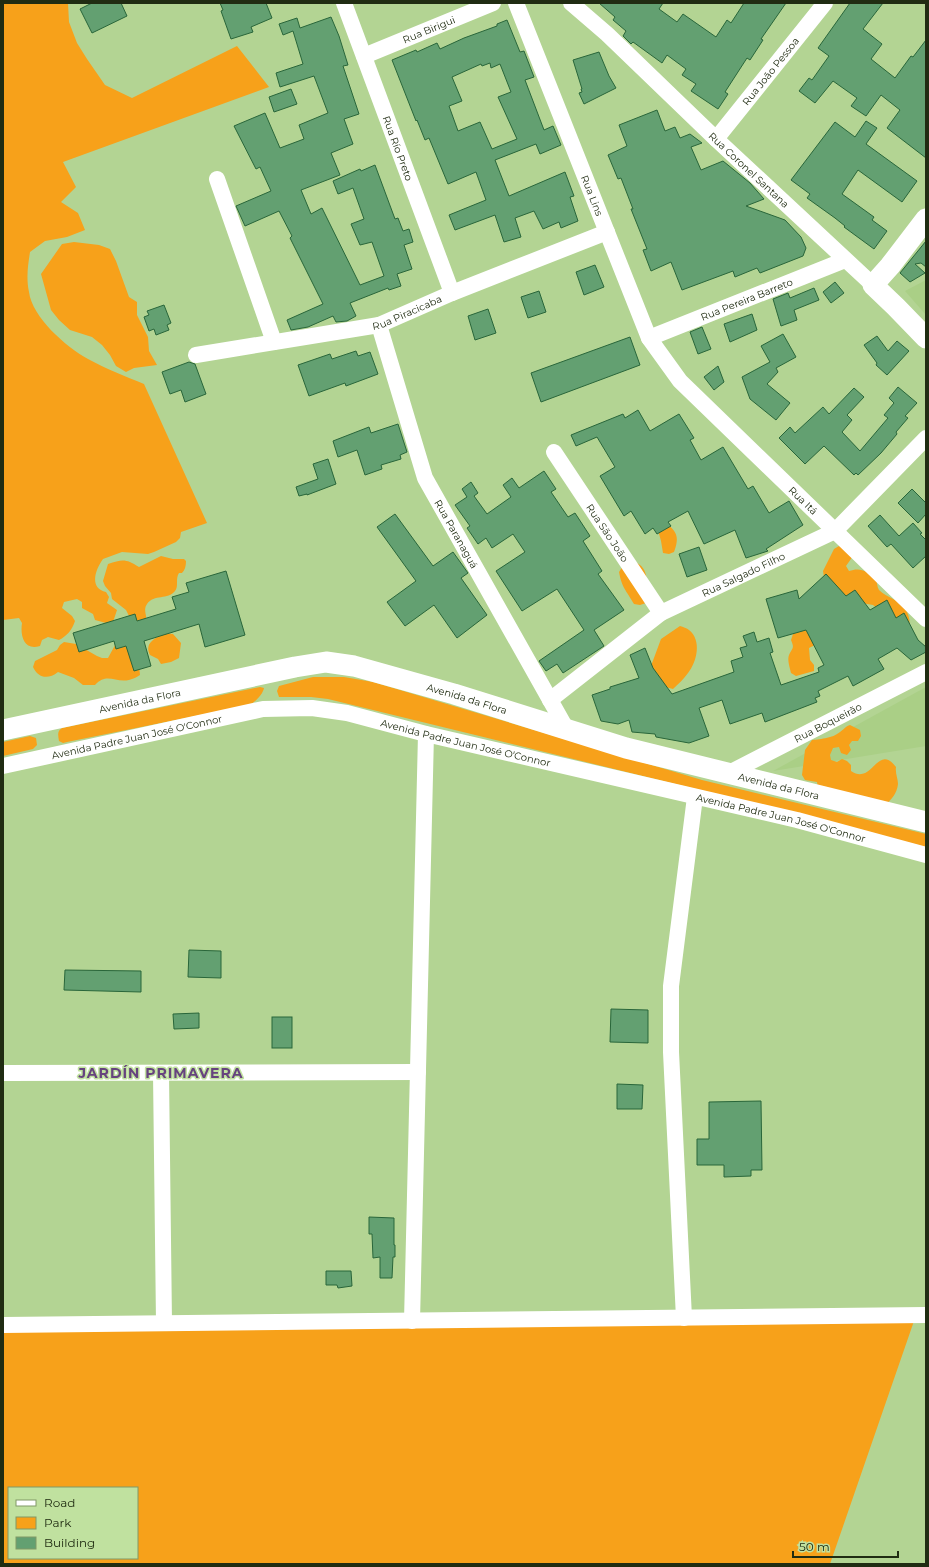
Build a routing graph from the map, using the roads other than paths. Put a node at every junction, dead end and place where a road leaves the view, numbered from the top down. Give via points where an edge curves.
1 (344, 3) edge
2 (494, 3) edge
3 (516, 3) edge
4 (571, 3) edge
5 (825, 3) edge
6 (364, 56) junction
7 (716, 139) junction
8 (217, 179) dead end
9 (926, 219) edge
10 (607, 232) junction
11 (845, 260) junction
12 (872, 285) junction
13 (452, 293) junction
14 (379, 325) junction
15 (649, 338) junction
16 (926, 338) edge
17 (274, 342) junction
18 (196, 355) dead end
19 (680, 381) joint
20 (926, 438) edge
21 (554, 452) dead end
22 (834, 531) junction
23 (661, 613) junction
24 (926, 619) edge
25 (926, 672) edge
26 (550, 700) junction
27 (3, 730) edge
28 (567, 730) junction
29 (426, 734) junction
30 (3, 766) edge
31 (729, 773) junction
32 (695, 796) junction
33 (926, 822) edge
34 (926, 855) edge
35 (418, 1072) junction
36 (3, 1073) edge
37 (161, 1073) junction
38 (926, 1315) edge
39 (684, 1318) junction
40 (412, 1321) junction
41 (164, 1324) junction
42 (3, 1325) edge

1 - 6 street, Rua Río Preto
2 - 6 street, Rua Birigui
3 - 10 street, Rua Lins
4 - 7 street, Rua Coronel Santana via 607,34
5 - 7 street, Rua João Pessoa
6 - 13 street, Rua Río Preto
7 - 11 street, Rua Coronel Santana
8 - 17 street
9 - 12 main road
10 - 13 street, Rua Piracicaba
10 - 15 street, Rua Lins
11 - 12 street, Rua Coronel Santana
11 - 15 street, Rua Pereira Barreto
12 - 16 main road, Rua Coronel Santana
13 - 14 street, Rua Piracicaba
14 - 17 street, Rua Piracicaba
14 - 26 street, Rua Paranaguá via 425,478
15 - 19 street, Rua Lins
17 - 18 street, Rua Piracicaba
19 - 22 street, Rua Itá
20 - 22 street, Rua Salgado Filho
21 - 23 street, Rua São João
22 - 23 street, Rua Salgado Filho
22 - 24 street, Rua Itá
23 - 26 street, Rua Salgado Filho
25 - 31 street, Rua Boqueirão
26 - 28 street, Rua Paranaguá
27 - 28 main road, Avenida da Flora via 326,662 381,673
28 - 31 main road, Avenida da Flora via 626,748
29 - 30 street, Avenida Padre Juan José O'Connor via 347,713 312,708 263,709
29 - 32 street, Avenida Padre Juan José O'Connor
29 - 35 street
31 - 33 main road, Avenida da Flora
32 - 34 street, Avenida Padre Juan José O'Connor
32 - 39 street via 672,986 671,1052
35 - 37 street
35 - 40 street
36 - 37 street
37 - 41 street
38 - 39 street
39 - 40 street
40 - 41 street
41 - 42 street

